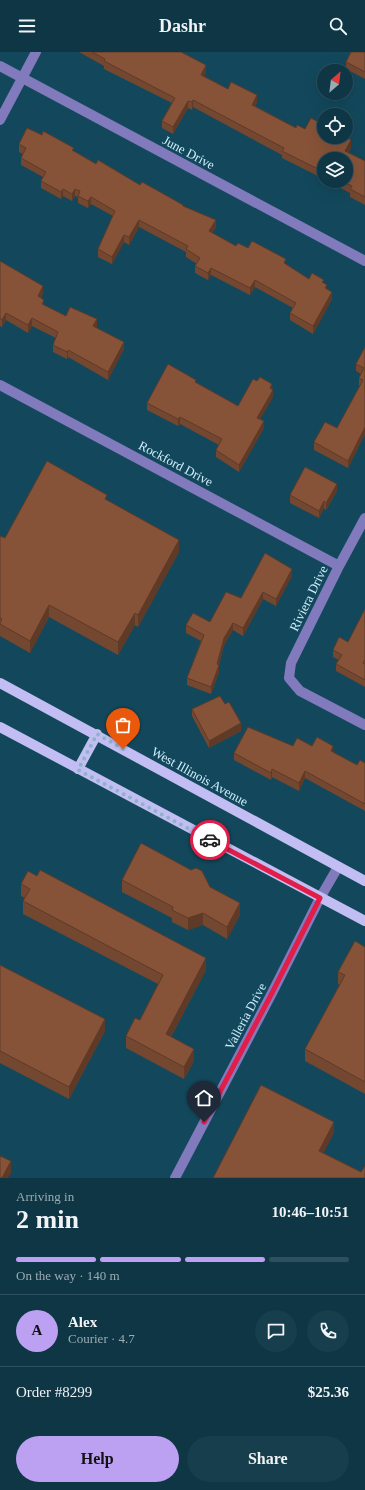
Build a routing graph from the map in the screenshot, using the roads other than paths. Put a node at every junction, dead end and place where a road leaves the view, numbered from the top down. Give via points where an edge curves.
1 (36, 52) edge
2 (0, 66) edge
3 (22, 78) junction
4 (0, 120) edge
5 (365, 261) edge
6 (0, 385) edge
7 (365, 518) edge
8 (339, 566) junction
9 (0, 683) edge
10 (365, 726) edge
11 (0, 727) edge
12 (97, 734) junction
13 (78, 770) junction
14 (338, 867) junction
15 (365, 881) edge
16 (320, 898) junction
17 (365, 921) edge
18 (175, 1178) edge

1 - 3 street
2 - 3 street, June Drive
3 - 4 street
3 - 5 street, June Drive
6 - 8 street, Rockford Drive
7 - 8 street, Riviera Drive
8 - 10 street, Riviera Drive via 291,663 289,678 300,691
9 - 12 main road, West Illinois Avenue
11 - 13 main road
12 - 13 main road
12 - 14 main road, West Illinois Avenue
13 - 16 main road
14 - 15 main road, West Illinois Avenue
14 - 16 street, Valleria Drive
16 - 17 main road
16 - 18 street, Valleria Drive

